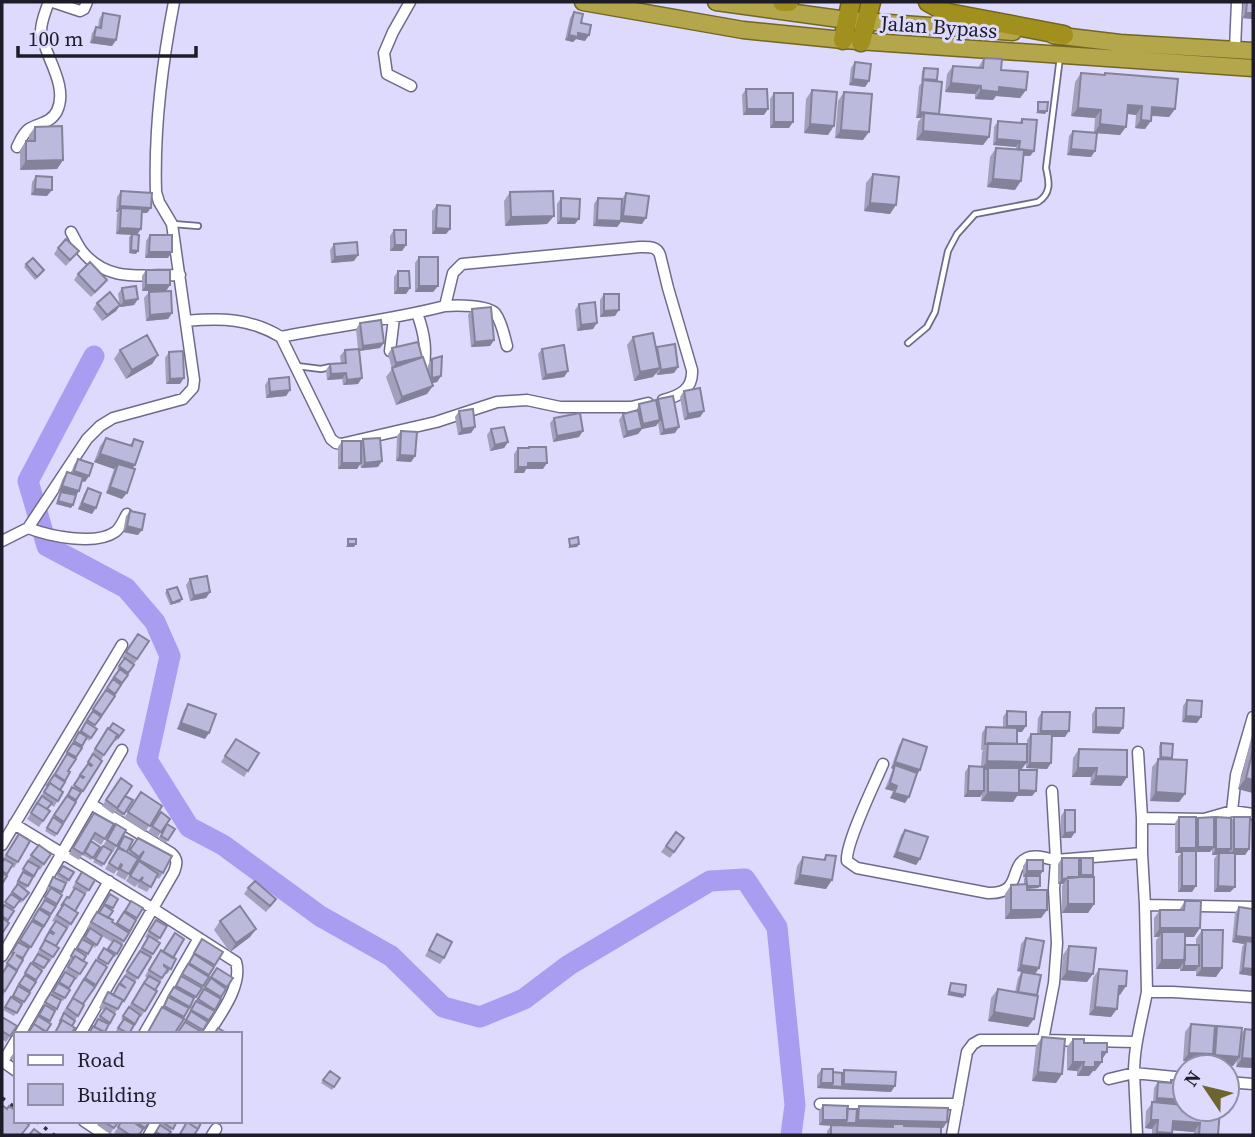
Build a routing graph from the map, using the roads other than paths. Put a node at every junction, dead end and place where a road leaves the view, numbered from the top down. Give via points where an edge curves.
1 (52, 2) edge
2 (87, 2) edge
3 (173, 2) edge
4 (410, 2) edge
5 (583, 2) edge
6 (716, 2) edge
7 (782, 2) edge
8 (789, 2) edge
9 (851, 2) edge
10 (871, 2) edge
11 (928, 2) edge
12 (1237, 2) edge
13 (847, 20) junction
14 (865, 22) junction
15 (1064, 36) junction
16 (843, 40) junction
17 (861, 42) junction
18 (1235, 49) junction
19 (1253, 51) edge
20 (1060, 56) junction
21 (1253, 68) edge
22 (411, 86) dead end
23 (17, 147) dead end
24 (172, 223) junction
25 (198, 226) dead end
26 (71, 232) dead end
27 (180, 275) junction
28 (445, 306) junction
29 (417, 313) junction
30 (394, 318) junction
31 (186, 321) junction
32 (281, 337) junction
33 (908, 343) dead end
34 (507, 346) dead end
35 (390, 351) edge
36 (296, 366) junction
37 (337, 366) edge
38 (422, 378) edge
39 (127, 514) edge
40 (32, 530) junction
41 (2, 541) edge
42 (122, 645) dead end
43 (1253, 718) edge
44 (122, 750) dead end
45 (1138, 752) dead end
46 (883, 764) dead end
47 (1052, 791) dead end
48 (91, 804) junction
49 (1233, 811) junction
50 (1253, 814) edge
51 (1142, 818) junction
52 (15, 824) junction
53 (2, 845) edge
54 (62, 853) junction
55 (1142, 853) junction
56 (1056, 860) junction
57 (108, 881) junction
58 (1145, 905) junction
59 (1253, 907) edge
60 (152, 908) junction
61 (199, 938) junction
62 (2, 956) edge
63 (1147, 992) junction
64 (1253, 997) edge
65 (21, 1032) edge
66 (81, 1032) edge
67 (145, 1032) edge
68 (209, 1032) edge
69 (1043, 1040) junction
70 (1135, 1042) junction
71 (14, 1043) edge
72 (3, 1061) edge
73 (1134, 1073) junction
74 (1171, 1077) edge
75 (1109, 1079) dead end
76 (820, 1104) edge
77 (958, 1104) junction
78 (90, 1123) edge
79 (105, 1135) edge
80 (952, 1135) edge
81 (1137, 1135) edge

1 - 2 street via 80,11
1 - 23 street via 41,27 59,89 57,112 24,134
3 - 24 street via 156,184 159,202
4 - 22 street via 384,54 387,74
5 - 16 highway, Jalan Bypass via 743,30
6 - 13 highway, Jalan Bypass
7 - 8 highway
9 - 13 highway
10 - 14 highway
11 - 15 highway via 947,13
12 - 18 street
13 - 14 highway, Jalan Bypass
13 - 16 highway
14 - 15 highway, Jalan Bypass
14 - 17 highway
15 - 18 highway, Jalan Bypass
16 - 17 highway, Jalan Bypass
17 - 20 highway, Jalan Bypass
18 - 19 highway, Jalan Bypass
20 - 21 highway, Jalan Bypass
20 - 33 lane via 1046,168 1048,192 1038,202 975,214 948,251 935,312 927,327
24 - 25 lane
24 - 27 street
26 - 27 street via 83,253 103,270 122,276
27 - 31 street
28 - 29 street
28 - 34 street via 493,311
28 - 36 street via 453,273 462,264 653,247 659,251 693,378 684,392 631,407 497,402 341,444 331,439
29 - 30 street
29 - 38 street via 426,354
30 - 32 street
30 - 35 street
31 - 32 street via 227,319 254,324
31 - 40 street via 194,380 189,394 100,426 87,439
32 - 36 street
36 - 37 lane
39 - 40 street via 115,532 97,538 66,538
40 - 41 street
42 - 52 street
43 - 49 street via 1236,775
44 - 48 street
45 - 51 street
46 - 56 street via 846,856 857,869 997,893 1009,888 1028,857
47 - 56 street
48 - 54 street
48 - 60 street via 176,858 174,872
49 - 50 street
49 - 51 street via 1204,819
51 - 55 street
52 - 53 street
52 - 54 street
54 - 57 street
54 - 62 street
55 - 56 street
55 - 58 street
56 - 69 street via 1057,943
57 - 60 street
57 - 65 street
58 - 59 street
58 - 63 street
60 - 61 street
60 - 66 street
61 - 67 street
61 - 68 street via 236,962 239,970
63 - 64 street
63 - 70 street
69 - 70 street
69 - 77 street via 980,1040 973,1044 967,1052
70 - 73 street
71 - 72 street
73 - 74 street
73 - 75 street
73 - 81 street
76 - 77 street
77 - 80 street
78 - 79 street

